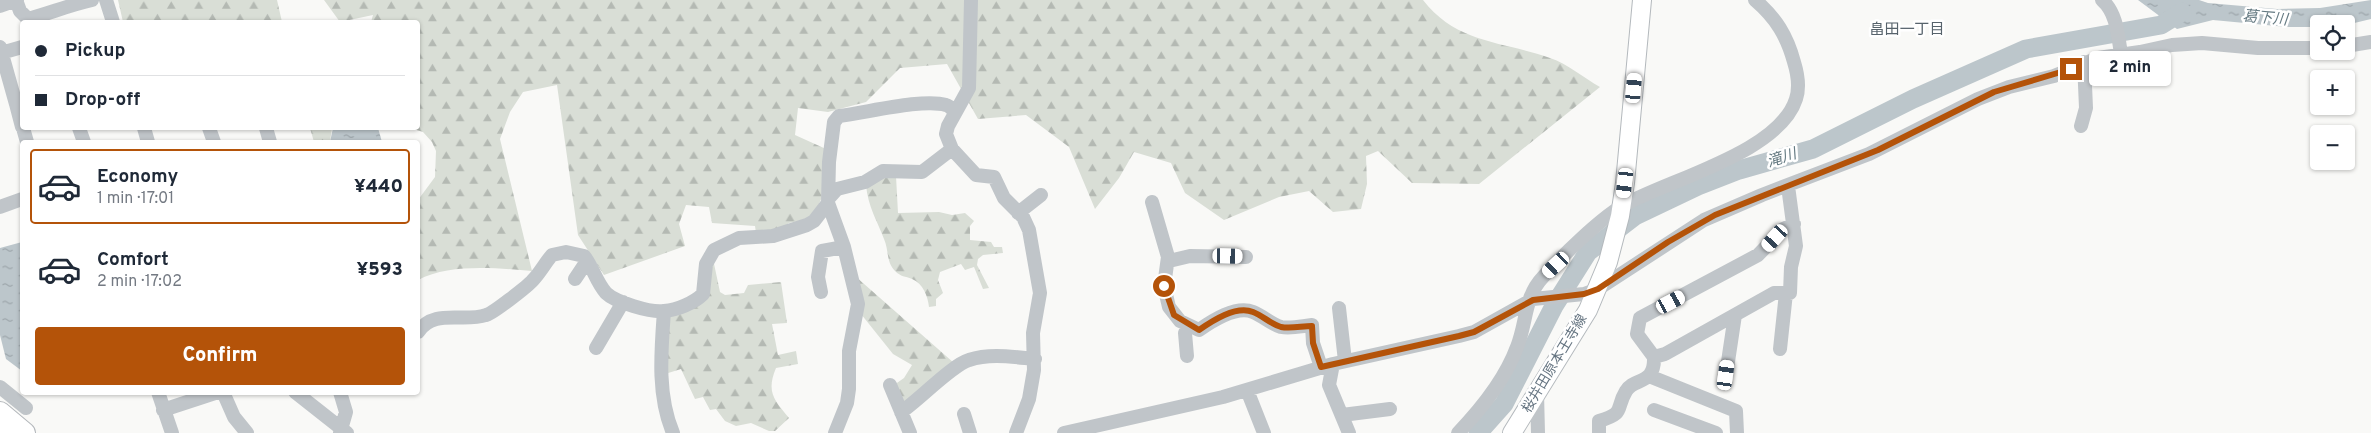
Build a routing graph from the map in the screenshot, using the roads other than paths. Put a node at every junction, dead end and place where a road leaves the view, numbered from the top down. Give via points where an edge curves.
1 (17, 0) edge
2 (92, 0) edge
3 (106, 0) edge
4 (971, 0) edge
5 (1642, 0) edge
6 (1755, 0) edge
7 (2102, 0) edge
8 (69, 2) edge
9 (0, 6) edge
10 (112, 20) edge
11 (2371, 42) edge
12 (2355, 45) edge
13 (20, 47) edge
14 (2310, 48) edge
15 (1, 50) edge
16 (2121, 54) junction
17 (2084, 62) junction
18 (19, 103) edge
19 (955, 112) junction
20 (2080, 126) dead end
21 (952, 149) junction
22 (1788, 186) junction
23 (1041, 195) dead end
24 (20, 200) edge
25 (828, 201) junction
26 (1152, 202) dead end
27 (0, 206) edge
28 (1621, 211) junction
29 (1018, 213) junction
30 (1794, 224) junction
31 (844, 247) junction
32 (1246, 257) dead end
33 (587, 261) junction
34 (1169, 261) junction
35 (575, 279) dead end
36 (1591, 291) junction
37 (821, 292) dead end
38 (1786, 293) junction
39 (623, 302) junction
40 (1527, 302) junction
41 (1339, 308) dead end
42 (664, 312) junction
43 (1735, 315) junction
44 (1189, 326) junction
45 (420, 330) edge
46 (596, 348) dead end
47 (1780, 349) dead end
48 (1187, 356) dead end
49 (1654, 357) junction
50 (1035, 359) junction
51 (1333, 364) junction
52 (1726, 375) dead end
53 (1649, 376) junction
54 (890, 385) dead end
55 (0, 387) edge
56 (1246, 390) junction
57 (1537, 393) junction
58 (159, 395) edge
59 (209, 395) edge
60 (224, 395) edge
61 (299, 395) edge
62 (341, 395) edge
63 (26, 408) dead end
64 (1390, 409) dead end
65 (163, 410) junction
66 (1654, 410) dead end
67 (0, 412) edge
68 (901, 412) junction
69 (964, 414) dead end
70 (1342, 415) junction
71 (1108, 428) edge
72 (0, 430) edge
73 (343, 432) edge
74 (3, 433) edge
75 (25, 433) edge
76 (172, 433) edge
77 (246, 433) edge
78 (672, 433) edge
79 (834, 433) edge
80 (910, 433) edge
81 (970, 433) edge
82 (1016, 433) edge
83 (1064, 433) edge
84 (1264, 433) edge
85 (1349, 433) edge
86 (1458, 433) edge
87 (1512, 433) edge
88 (1538, 433) edge
89 (1599, 433) edge
90 (1716, 433) edge
91 (1737, 433) edge

1 - 8 street via 28,19 53,12
1 - 9 street
2 - 8 street
3 - 10 street
4 - 19 street via 969,88
5 - 28 main road, 桜井田原本王寺線
6 - 28 street via 1776,21 1790,45 1798,75 1797,94 1791,110 1769,133 1748,148
7 - 16 street via 2114,18
11 - 12 street
13 - 15 street
14 - 16 street via 2190,43
15 - 18 street
16 - 17 street
17 - 20 street via 2086,108
17 - 22 street via 2054,76 1994,92 1887,146
19 - 21 street via 946,134
19 - 25 street via 944,104 911,105 836,118 828,162
21 - 25 street via 922,172 883,171 865,182 838,189
21 - 29 street via 976,175 994,177 1004,198
22 - 30 street
22 - 36 street via 1704,220
23 - 29 street
24 - 27 street
25 - 31 street
25 - 42 street via 814,221 807,225 773,236 739,238 714,250 706,264 703,294 697,300
26 - 34 street
28 - 36 main road, 桜井田原本王寺線 via 1608,262
28 - 40 street via 1597,226 1542,278
29 - 50 street via 1029,230 1040,293 1034,333
30 - 38 street via 1796,246 1790,293
30 - 49 street via 1783,229 1758,255 1640,318 1637,334
31 - 37 street via 822,251 818,277
31 - 79 street via 858,304 849,351 848,396
32 - 34 street via 1190,256
33 - 35 street
33 - 39 street via 607,294
33 - 45 street via 576,253 552,255 531,282 496,311 475,317 437,318 429,320
34 - 44 street via 1164,292 1174,315
36 - 40 street
36 - 57 main road, 桜井田原本王寺線 via 1574,334
38 - 43 street via 1774,293
38 - 47 street
39 - 42 street
39 - 46 street
40 - 51 street via 1474,332
40 - 86 street via 1512,359 1491,395
41 - 51 street
42 - 78 street via 661,377
43 - 49 street
43 - 52 street
44 - 48 street via 1186,332
44 - 51 street via 1199,330 1209,323 1247,310 1278,326 1312,326 1313,343
49 - 53 street via 1654,367
50 - 68 street via 997,356 968,360
50 - 82 street via 1028,404
51 - 56 street
51 - 70 street via 1329,385
53 - 89 street via 1626,390 1619,411 1613,417 1599,421
53 - 91 street via 1736,411
54 - 68 street
55 - 63 street
56 - 71 street
56 - 84 street
57 - 87 main road, 桜井田原本王寺線
57 - 88 street
58 - 65 street
59 - 65 street
60 - 77 street
61 - 73 street
62 - 73 street via 346,412
64 - 70 street
65 - 76 street
66 - 90 street
67 - 75 highway
68 - 80 street
69 - 81 street
70 - 85 street
71 - 83 street
72 - 74 highway

